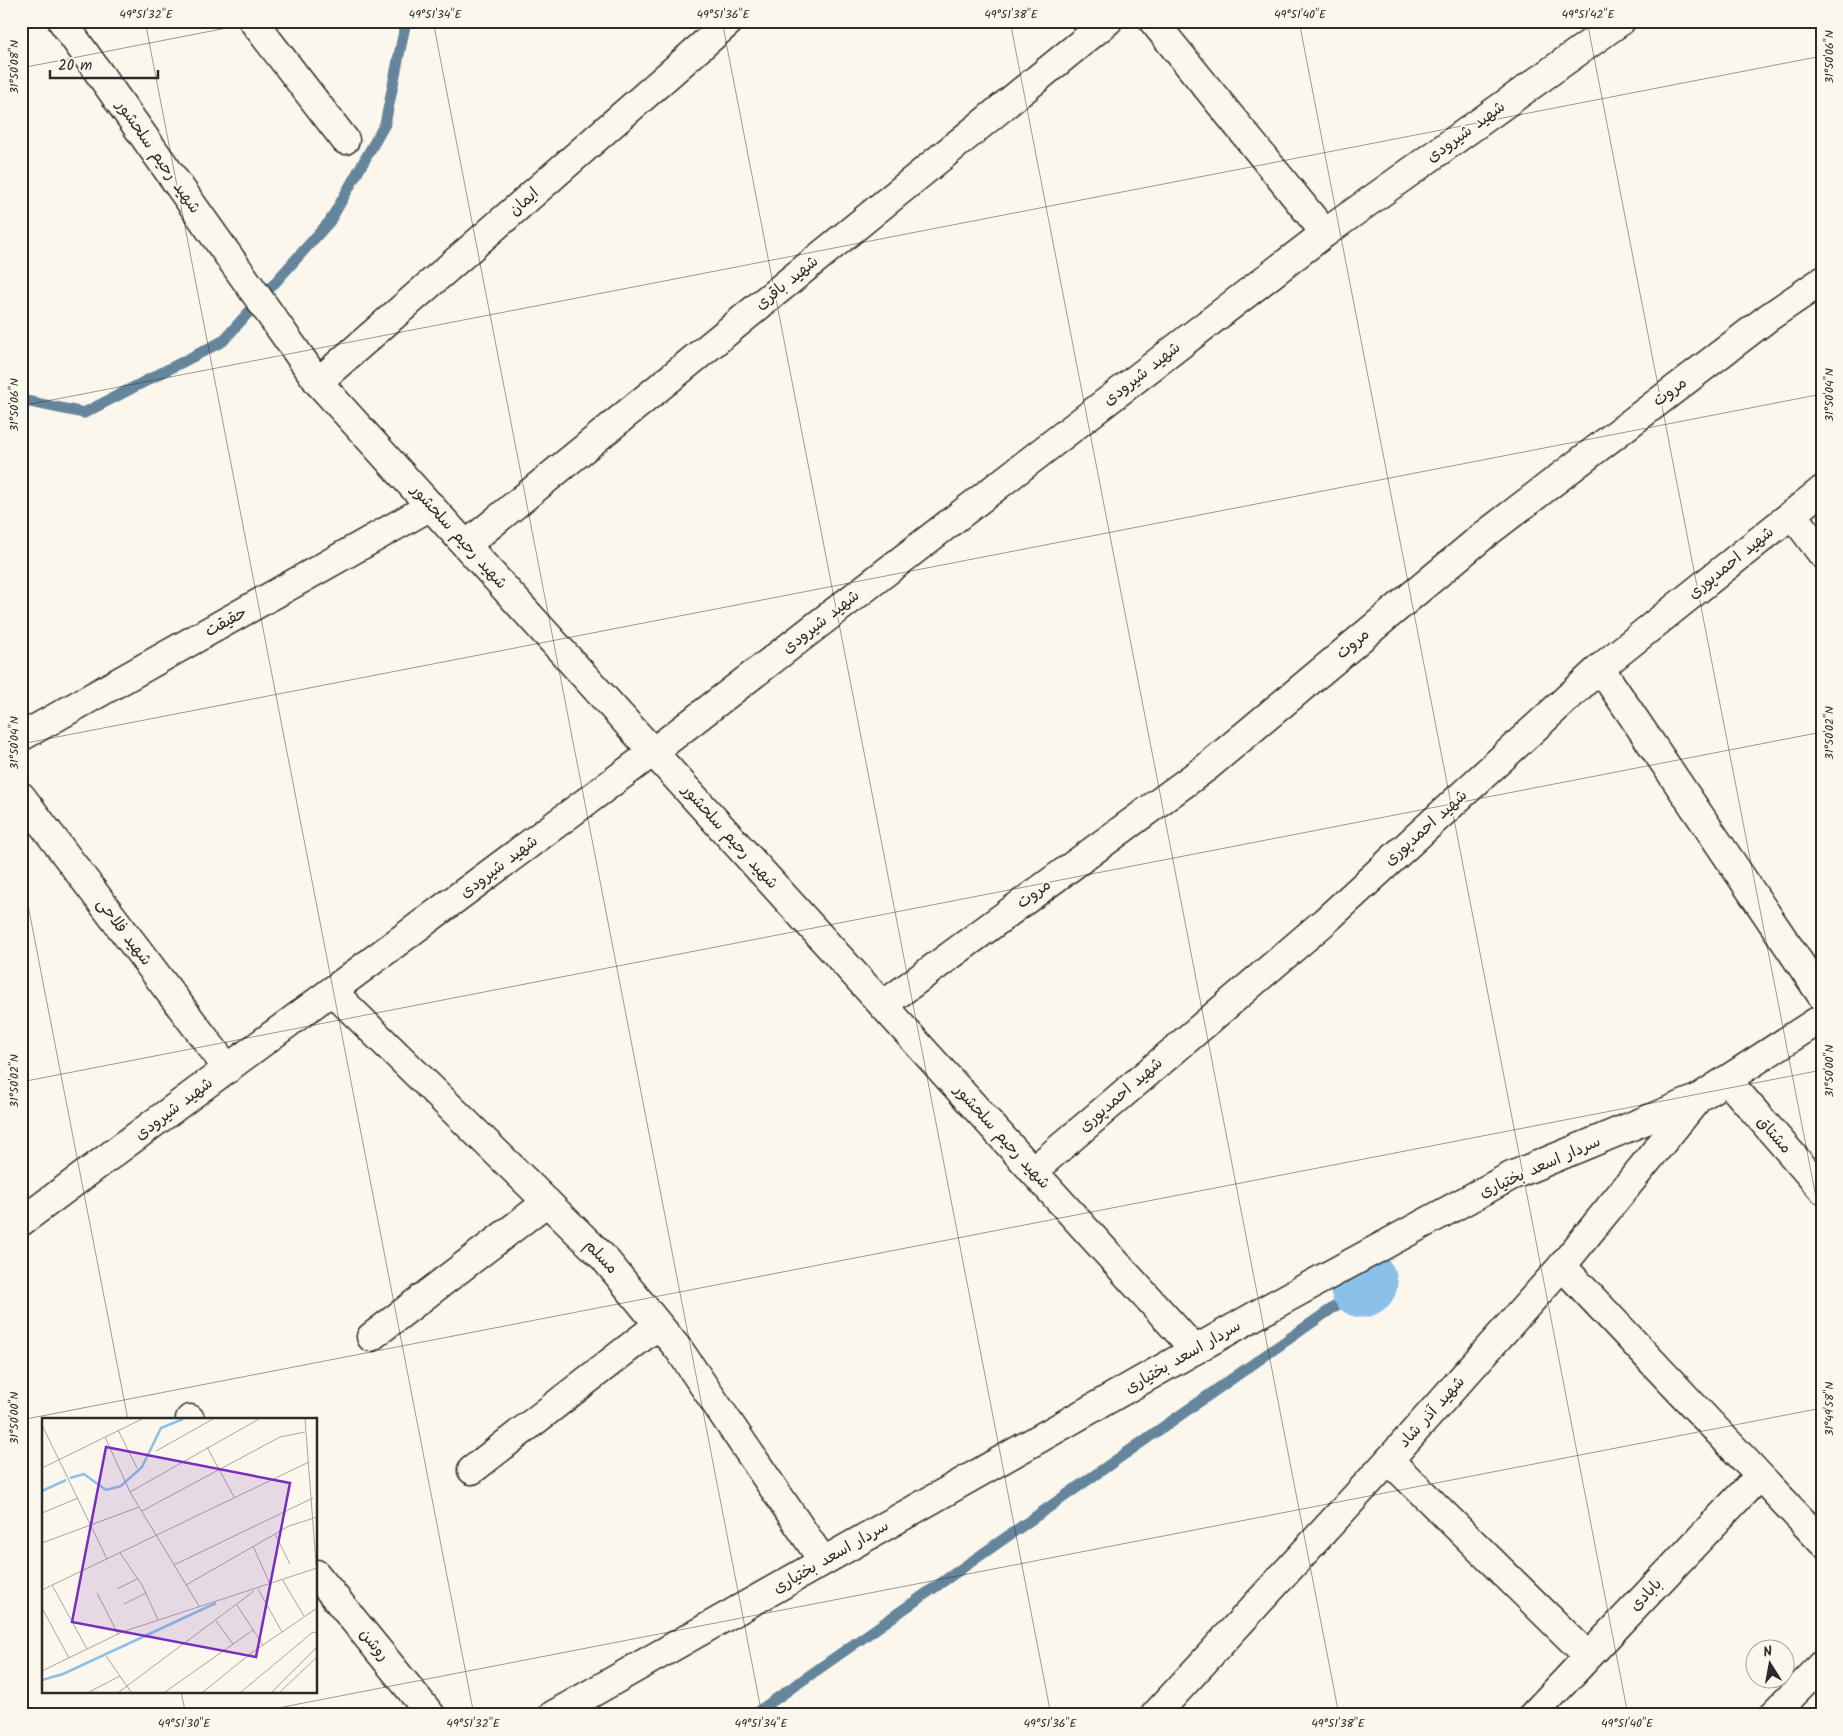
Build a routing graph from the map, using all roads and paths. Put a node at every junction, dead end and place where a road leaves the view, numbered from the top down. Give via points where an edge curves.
1 (62, 21) edge
2 (253, 21) edge
3 (730, 21) edge
4 (1108, 21) edge
5 (1153, 21) edge
6 (1621, 21) edge
7 (345, 140) dead end
8 (1325, 233) junction
9 (1822, 281) edge
10 (318, 382) junction
11 (1822, 490) edge
12 (431, 506) junction
13 (1792, 514) junction
14 (466, 545) junction
15 (1822, 554) edge
16 (1600, 668) junction
17 (21, 737) edge
18 (653, 752) junction
19 (21, 796) edge
20 (332, 991) junction
21 (1822, 996) edge
22 (883, 1006) junction
23 (1822, 1018) edge
24 (228, 1069) junction
25 (1727, 1080) junction
26 (1697, 1099) junction
27 (1033, 1171) junction
28 (1822, 1189) edge
29 (547, 1202) junction
30 (21, 1222) edge
31 (1562, 1266) junction
32 (658, 1325) junction
33 (371, 1337) dead end
34 (1195, 1350) junction
35 (1389, 1460) junction
36 (472, 1470) dead end
37 (1760, 1476) junction
38 (1822, 1542) edge
39 (823, 1561) junction
40 (318, 1576) edge
41 (1588, 1656) junction
42 (1822, 1665) edge
43 (431, 1715) edge
44 (553, 1715) edge
45 (1155, 1715) edge
46 (1533, 1715) edge
47 (1774, 1715) edge

1 - 10 street, شهید رحیم سلحشور
2 - 7 street
3 - 10 street, ایمان
4 - 14 street, شهید باقری
5 - 8 street
6 - 8 street, شهید شیرودی
8 - 18 street, شهید شیرودی
9 - 22 street, مروت via 1769,317 1483,536 1207,767
10 - 12 street, شهید رحیم سلحشور
11 - 13 street, شهید احمدپوری
12 - 14 street, شهید رحیم سلحشور
12 - 17 street, حقیقت
13 - 15 street
13 - 16 street, شهید احمدپوری
14 - 18 street, شهید رحیم سلحشور
16 - 21 street
16 - 27 street, شهید احمدپوری via 1324,922
18 - 20 street, شهید شیرودی
18 - 22 street, شهید رحیم سلحشور
19 - 24 street, شهید فلاحی
20 - 24 street, شهید شیرودی
20 - 29 street, مسلم
22 - 27 street, شهید رحیم سلحشور
23 - 25 street, سردار اسعد بختیاری
24 - 30 street, شهید شیرودی
25 - 26 street, سردار اسعد بختیاری
25 - 28 street, مشتاق
26 - 31 street, شهید آذر شاد
26 - 34 street, سردار اسعد بختیاری via 1511,1176
27 - 34 street, شهید رحیم سلحشور
29 - 32 street, مسلم via 604,1258
29 - 33 street
31 - 35 street, شهید آذر شاد
31 - 37 street
32 - 36 street
32 - 39 street, مسلم via 680,1351
34 - 39 street, سردار اسعد بختیاری
35 - 41 street
35 - 45 street, شهید آذر شاد
37 - 38 street
37 - 41 street, بابادی
39 - 44 street, سردار اسعد بختیاری
40 - 43 street, روشن
41 - 46 street, بابادی
42 - 47 street

